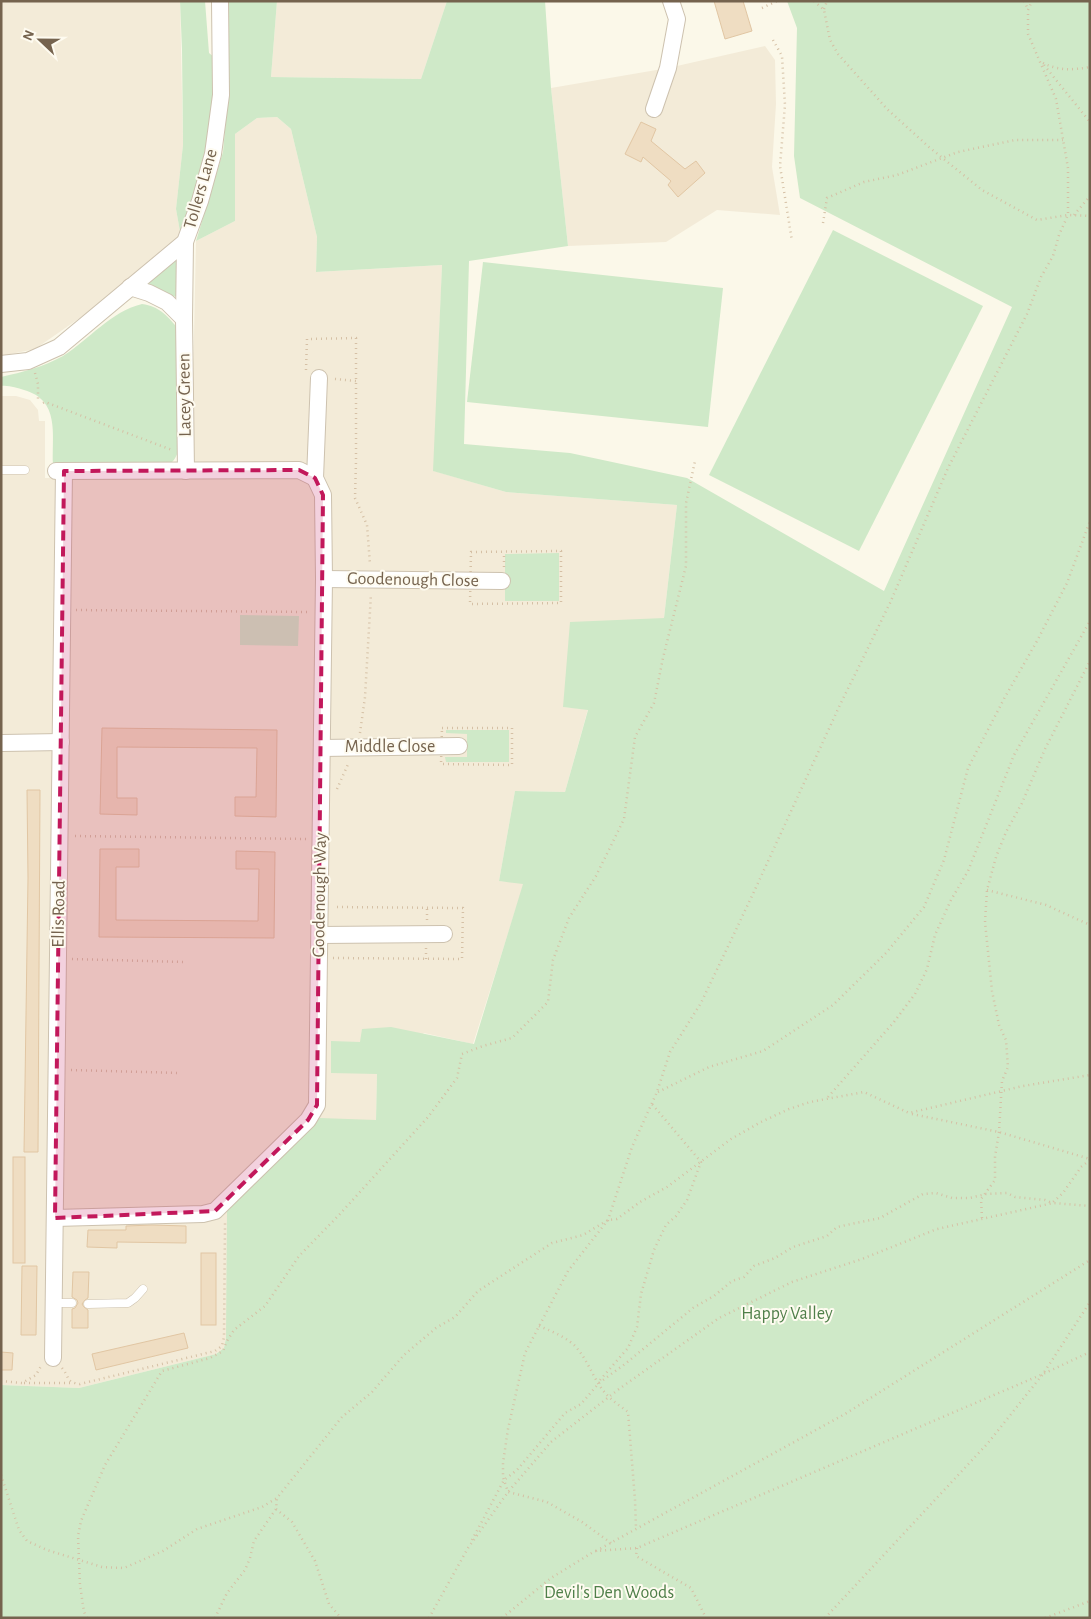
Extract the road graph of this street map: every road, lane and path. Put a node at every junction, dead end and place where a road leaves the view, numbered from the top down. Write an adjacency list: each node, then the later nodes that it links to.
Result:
1 (220, 1): 24 (street, Tollers Lane)
2 (671, 1): 14 (street)
3 (777, 1): 8 (path)
4 (814, 1): 9 (path)
5 (827, 1): 9 (path)
6 (1024, 1): 10 (path)
7 (1032, 1): 10 (path)
8 (762, 8)
9 (824, 10): 17 (path)
10 (1028, 10): 12 (path)
11 (773, 40): 23 (path)
12 (1042, 62): 13 (path); 15 (path); 16 (path)
13 (1090, 67)
14 (654, 109)
15 (1090, 122)
16 (1063, 140): 17 (path); 19 (path)
17 (942, 158): 19 (path); 22 (path)
18 (1090, 196): 20 (path)
19 (1068, 214): 20 (path); 60 (path)
20 (1074, 215): 21 (path)
21 (1090, 216)
22 (823, 223)
23 (792, 241)
24 (185, 242): 25 (street, Tollers Lane); 26 (street, Lacey Green)
25 (130, 287): 26 (street); 27 (street, Tollers Lane)
26 (184, 319): 33 (street, Lacey Green)
27 (31, 359): 28 (street, Tollers Lane); 30 (path)
28 (1, 364)
29 (319, 378): 36 (street, Goodenough Way)
30 (38, 399)
31 (42, 402): 33 (path)
32 (695, 461): 99 (path)
33 (186, 463): 36 (street); 40 (street, Ellis Road)
34 (1, 470): 35 (lane)
35 (25, 470)
36 (315, 478): 38 (street, Goodenough Way)
37 (1090, 521): 60 (path)
38 (324, 579): 39 (street, Goodenough Close); 41 (street, Goodenough Way)
39 (502, 581)
40 (62, 610): 41 (path); 44 (street, Ellis Road)
41 (324, 612): 48 (street, Goodenough Way)
42 (1090, 621): 62 (path)
43 (1090, 661): 51 (path)
44 (61, 742): 45 (street); 49 (street, Ellis Road)
45 (3, 743)
46 (458, 746): 47 (street, Middle Close)
47 (441, 747): 47 (path); 48 (street, Middle Close)
48 (322, 748): 50 (street, Goodenough Way)
49 (60, 836): 50 (path); 55 (street, Ellis Road)
50 (321, 839): 54 (street, Goodenough Way)
51 (987, 890): 52 (path); 61 (path)
52 (1090, 925)
53 (444, 934): 54 (street)
54 (320, 936): 69 (street, Goodenough Way)
55 (58, 959): 56 (path); 57 (street, Ellis Road)
56 (184, 962)
57 (57, 1069): 58 (path); 71 (street, Ellis Road)
58 (180, 1073)
59 (1090, 1075): 61 (path)
60 (657, 1092): 63 (path)
61 (1002, 1092): 64 (path); 65 (path)
62 (827, 1098): 64 (path); 67 (path)
63 (652, 1104): 67 (path); 73 (path)
64 (909, 1113): 65 (path)
65 (999, 1132): 66 (path); 68 (path)
66 (1090, 1160): 68 (path)
67 (701, 1162): 73 (path); 87 (path)
68 (983, 1195): 72 (path); 87 (path)
69 (225, 1202): 71 (street, Goodenough Way); 86 (path)
70 (1090, 1206): 72 (path)
71 (55, 1218): 77 (street, Ellis Road)
72 (982, 1218): 88 (path)
73 (608, 1220): 80 (path); 92 (path)
74 (1090, 1260): 94 (path)
75 (143, 1289): 79 (lane)
76 (1090, 1302): 83 (path)
77 (54, 1303): 78 (lane); 82 (street, Ellis Road)
78 (72, 1303)
79 (88, 1304)
80 (539, 1326): 87 (path); 90 (path)
81 (1090, 1352): 83 (path)
82 (53, 1358): 85 (path); 86 (path)
83 (1043, 1374): 97 (path); 107 (path)
84 (1, 1382): 85 (path)
85 (22, 1383): 86 (path)
86 (72, 1383)
87 (598, 1383): 88 (path); 90 (path)
88 (609, 1397): 91 (path); 94 (path)
89 (1, 1474): 99 (path)
90 (504, 1480): 91 (path); 96 (path)
91 (508, 1492): 95 (path); 96 (path)
92 (277, 1498): 93 (path); 99 (path)
93 (276, 1509): 102 (path); 103 (path)
94 (636, 1529): 95 (path)
95 (611, 1542): 98 (path)
96 (468, 1548): 104 (path)
97 (636, 1548): 98 (path); 106 (path)
98 (594, 1552): 105 (path)
99 (79, 1562): 101 (path)
100 (1090, 1601): 108 (path)
101 (87, 1618)
102 (215, 1618)
103 (341, 1618)
104 (429, 1618)
105 (502, 1618)
106 (706, 1618)
107 (825, 1618)
108 (1044, 1618)

